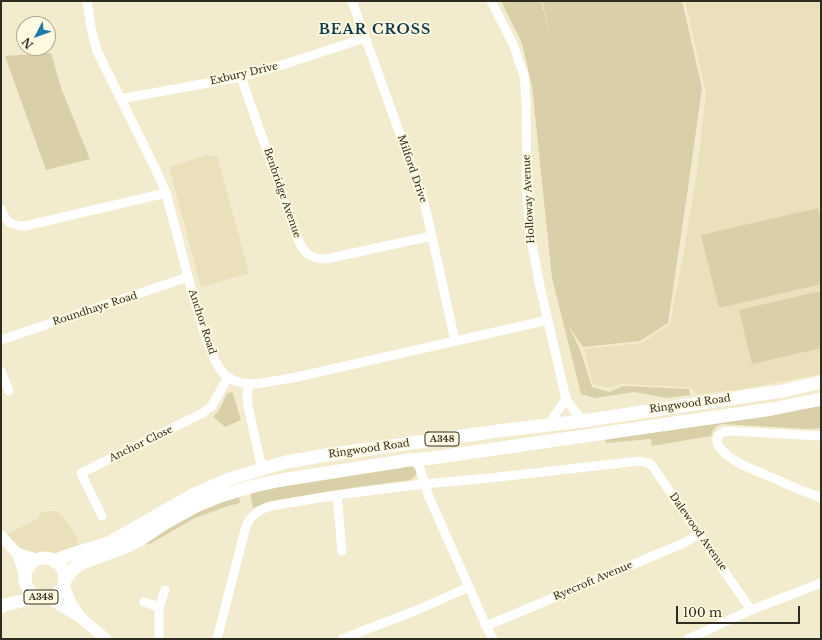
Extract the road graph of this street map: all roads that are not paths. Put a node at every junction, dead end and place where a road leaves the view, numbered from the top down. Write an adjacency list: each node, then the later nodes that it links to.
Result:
1 (87, 1): 6 (street, Anchor Road)
2 (352, 1): 4 (street, Milford Drive)
3 (491, 1): 11 (street, Holloway Avenue)
4 (366, 38): 5 (street, Exbury Drive); 9 (street, Milford Drive)
5 (241, 77): 6 (street, Exbury Drive); 9 (street, Benbridge Avenue)
6 (120, 99): 7 (street, Anchor Road)
7 (166, 193): 8 (street); 10 (street, Anchor Road)
8 (1, 210)
9 (432, 236): 13 (street, Milford Drive)
10 (188, 277): 12 (street, Roundhaye Road); 15 (street, Anchor Road)
11 (548, 320): 13 (street, Anchor Road); 19 (street, Holloway Avenue)
12 (1, 340)
13 (455, 341): 17 (street, Anchor Road)
14 (1, 371): 18 (street)
15 (228, 376): 17 (street, Anchor Road); 31 (street, Anchor Close)
16 (821, 382): 21 (highway, Ringwood Road / A348)
17 (249, 384): 26 (street)
18 (9, 391)
19 (566, 399): 21 (street, Holloway Avenue); 22 (street)
20 (821, 399): 24 (highway, Ringwood Road / A348)
21 (582, 420): 22 (highway, Ringwood Road / A348)
22 (549, 424): 26 (highway, Ringwood Road / A348)
23 (821, 436): 30 (street)
24 (432, 458): 25 (highway, Ringwood Road / A348); 27 (street)
25 (410, 460): 27 (street); 40 (highway, Ringwood Road / A348)
26 (262, 469): 37 (highway, Ringwood Road / A348)
27 (422, 471): 28 (street)
28 (424, 484): 29 (street); 32 (street, Dalewood Avenue); 41 (street)
29 (337, 495): 34 (street); 52 (street)
30 (821, 498)
31 (102, 516)
32 (699, 534): 47 (street, Dalewood Avenue); 49 (street, Ryecroft Avenue)
33 (1, 536): 35 (main road)
34 (339, 545)
35 (17, 553): 36 (main road); 38 (main road)
36 (38, 560): 37 (highway, A348); 38 (highway, A348)
37 (54, 561): 40 (highway, A348)
38 (26, 582): 43 (highway, A348); 45 (highway, A348)
39 (821, 583): 47 (street)
40 (64, 584): 43 (highway, A348); 48 (main road)
41 (469, 587): 49 (street); 53 (street)
42 (165, 590): 46 (street)
43 (43, 597): 45 (highway, A348); 48 (main road)
44 (144, 602): 46 (street)
45 (3, 606)
46 (159, 606): 51 (street)
47 (751, 610): 55 (street)
48 (80, 617): 50 (main road)
49 (486, 626): 54 (street)
50 (106, 639)
51 (158, 639)
52 (217, 639)
53 (342, 639)
54 (494, 639)
55 (688, 639)

